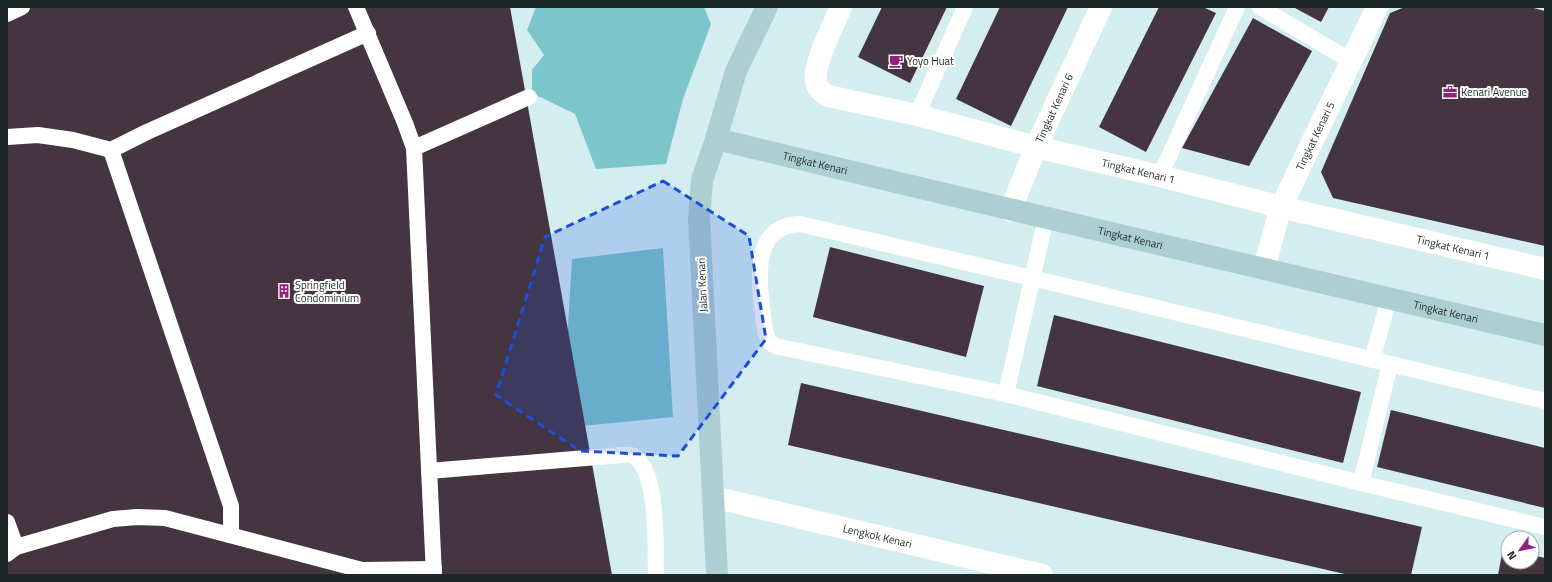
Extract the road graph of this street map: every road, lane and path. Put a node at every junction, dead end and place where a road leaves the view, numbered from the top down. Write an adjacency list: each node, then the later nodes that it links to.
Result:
1 (22, 7): 10 (lane)
2 (356, 7): 11 (lane)
3 (767, 7): 16 (street, Jalan Kenari)
4 (841, 7): 14 (street, Tingkat Kenari 1)
5 (964, 7): 14 (lane)
6 (1101, 7): 17 (street, Tingkat Kenari 6)
7 (1237, 7): 20 (lane)
8 (1260, 7): 12 (lane)
9 (1377, 7): 12 (street, Tingkat Kenari 5)
10 (7, 14)
11 (368, 33): 18 (lane); 19 (lane)
12 (1351, 61): 21 (street, Tingkat Kenari 5)
13 (529, 97): 18 (lane)
14 (917, 115): 17 (street, Tingkat Kenari 1)
15 (7, 137): 19 (lane)
16 (716, 140): 22 (street, Tingkat Kenari); 35 (street, Jalan Kenari)
17 (1036, 147): 20 (street, Tingkat Kenari 1); 22 (street, Tingkat Kenari 6)
18 (414, 148): 33 (lane)
19 (111, 150): 38 (lane)
20 (1160, 176): 21 (street, Tingkat Kenari 1)
21 (1282, 207): 24 (street, Tingkat Kenari 5); 25 (street, Tingkat Kenari 1)
22 (1010, 211): 23 (street, Tingkat Kenari)
23 (1046, 218): 24 (street, Tingkat Kenari); 26 (lane)
24 (1264, 268): 27 (street, Tingkat Kenari)
25 (1545, 269)
26 (1032, 278): 29 (lane); 31 (lane); 31 (lane)
27 (1389, 299): 28 (street, Tingkat Kenari); 29 (lane)
28 (1545, 336)
29 (1372, 360): 30 (lane)
30 (1390, 364): 32 (lane); 34 (lane)
31 (1006, 394): 34 (lane)
32 (1545, 401)
33 (429, 471): 40 (lane); 41 (lane)
34 (1362, 484): 37 (lane)
35 (713, 497): 42 (street, Jalan Kenari); 43 (street, Lengkok Kenari)
36 (7, 522): 39 (lane)
37 (1545, 527)
38 (230, 535): 39 (lane); 40 (lane)
39 (12, 551)
40 (434, 572)
41 (656, 575)
42 (717, 575)
43 (1042, 575)

